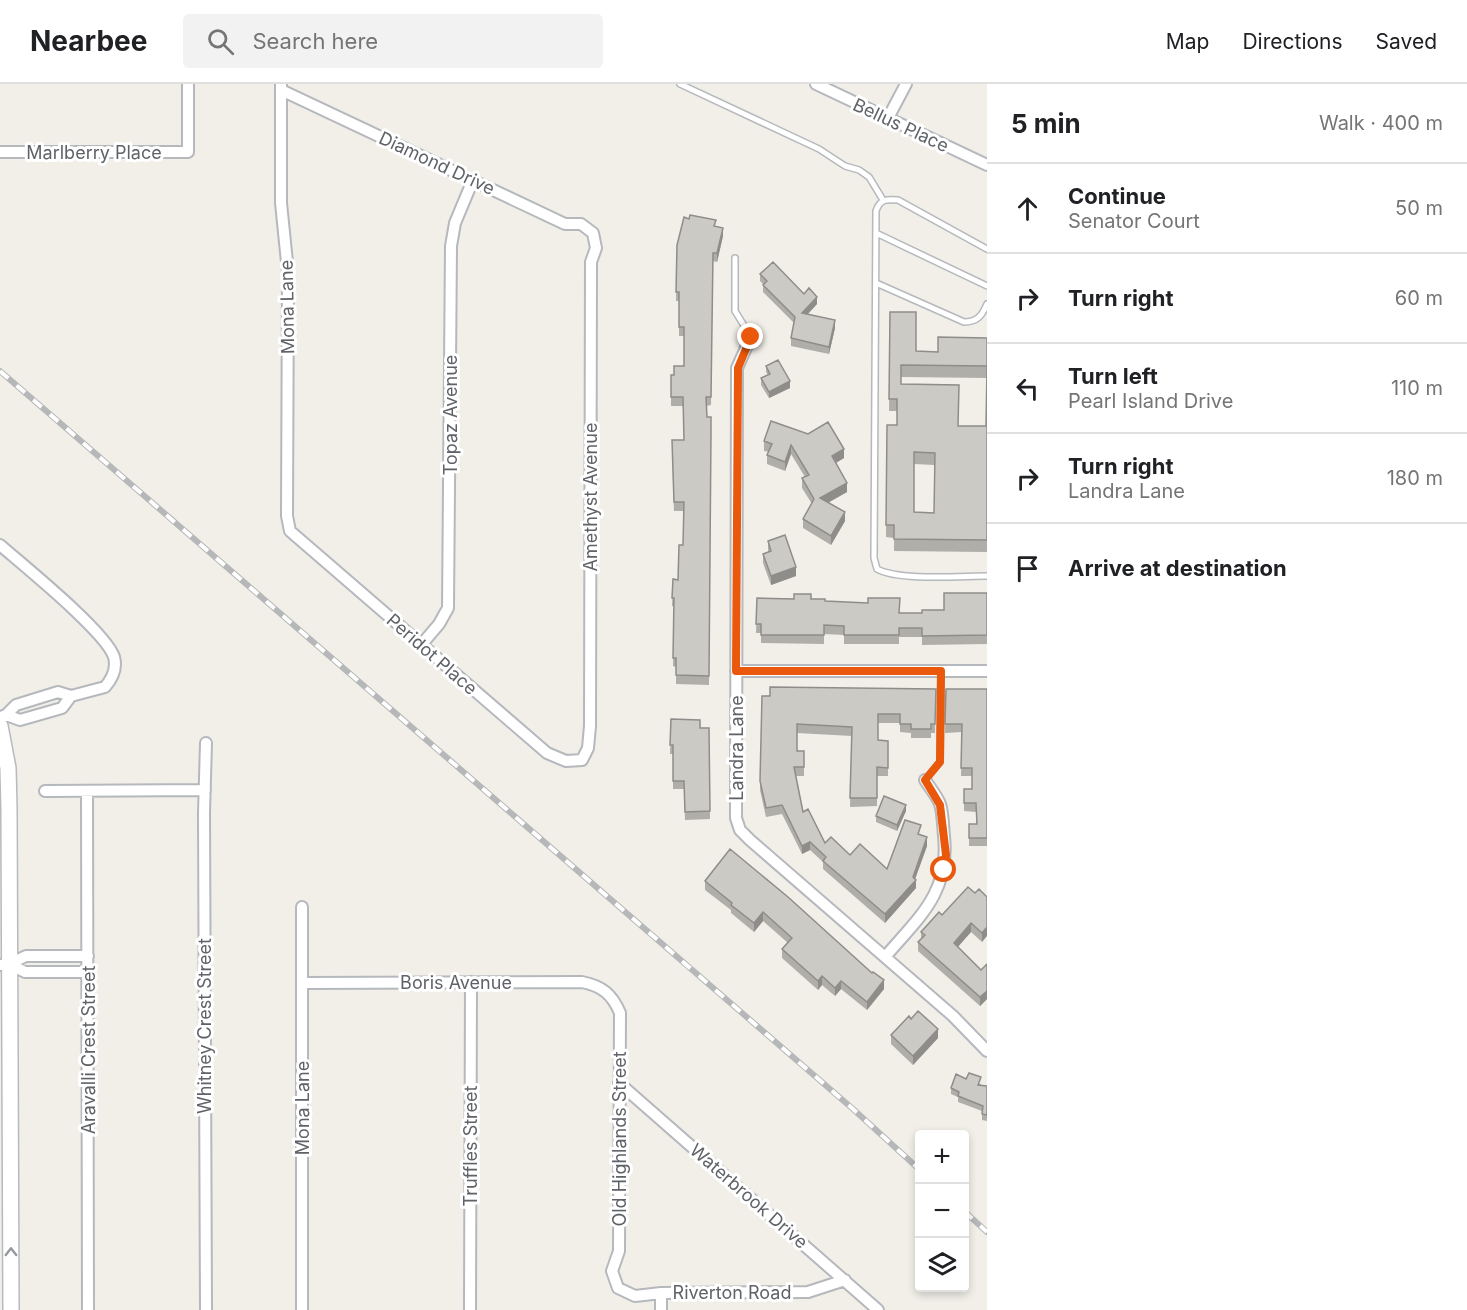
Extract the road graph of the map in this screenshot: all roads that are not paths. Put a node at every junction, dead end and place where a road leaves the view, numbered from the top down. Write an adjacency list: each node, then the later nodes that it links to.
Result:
1 (188, 84): 7 (street, Marlberry Place)
2 (680, 84): 10 (lane)
3 (816, 84): 6 (street, Bellus Place)
4 (906, 84): 6 (street)
5 (281, 87): 9 (street, Diamond Drive); 19 (street, Mona Lane)
6 (888, 118): 8 (street, Bellus Place)
7 (0, 152)
8 (987, 165)
9 (473, 180): 11 (street, Diamond Drive); 22 (street, Topaz Avenue)
10 (883, 200): 12 (lane); 13 (lane)
11 (593, 233): 31 (street, Amethyst Avenue)
12 (876, 233): 15 (lane); 16 (lane)
13 (987, 249)
14 (735, 258): 18 (lane)
15 (876, 283): 17 (lane); 21 (lane)
16 (987, 286)
17 (987, 304)
18 (751, 337): 23 (street, Landra Lane)
19 (290, 531): 22 (street, Peridot Place)
20 (0, 545): 27 (street)
21 (987, 576)
22 (422, 644): 31 (street, Peridot Place)
23 (736, 671): 24 (street); 39 (street, Landra Lane)
24 (941, 671): 25 (street); 32 (lane)
25 (987, 671)
26 (44, 696): 27 (street); 28 (lane); 29 (street)
27 (71, 696): 28 (street)
28 (49, 711): 29 (street)
29 (2, 719): 40 (street)
30 (206, 743): 33 (street, Whitney Crest Street)
31 (582, 760)
32 (925, 780): 39 (street)
33 (205, 790): 35 (street); 53 (street, Whitney Crest Street)
34 (45, 791): 35 (street)
35 (87, 791): 38 (street, Aravalli Crest Street)
36 (302, 907): 44 (street, Mona Lane)
37 (53, 956): 38 (street); 40 (street); 41 (lane)
38 (88, 956): 42 (street, Aravalli Crest Street)
39 (885, 957): 46 (street, Landra Lane)
40 (4, 965): 41 (street); 51 (street, one-way to 40)
41 (54, 972): 42 (street)
42 (88, 972): 52 (street, Aravalli Crest Street)
43 (471, 982): 44 (street, Boris Avenue); 45 (street, Boris Avenue); 55 (street, Truffles Street)
44 (303, 983): 54 (street, Mona Lane)
45 (607, 992): 47 (street, Old Highlands Street)
46 (987, 1051)
47 (619, 1083): 48 (street, Waterbrook Drive); 49 (street, Old Highlands Street)
48 (845, 1280): 50 (street, Riverton Road); 57 (street, Waterbrook Drive)
49 (618, 1288): 50 (street, Riverton Road)
50 (661, 1293): 56 (street)
51 (11, 1310)
52 (88, 1310)
53 (206, 1310)
54 (302, 1310)
55 (470, 1310)
56 (661, 1310)
57 (878, 1310)

